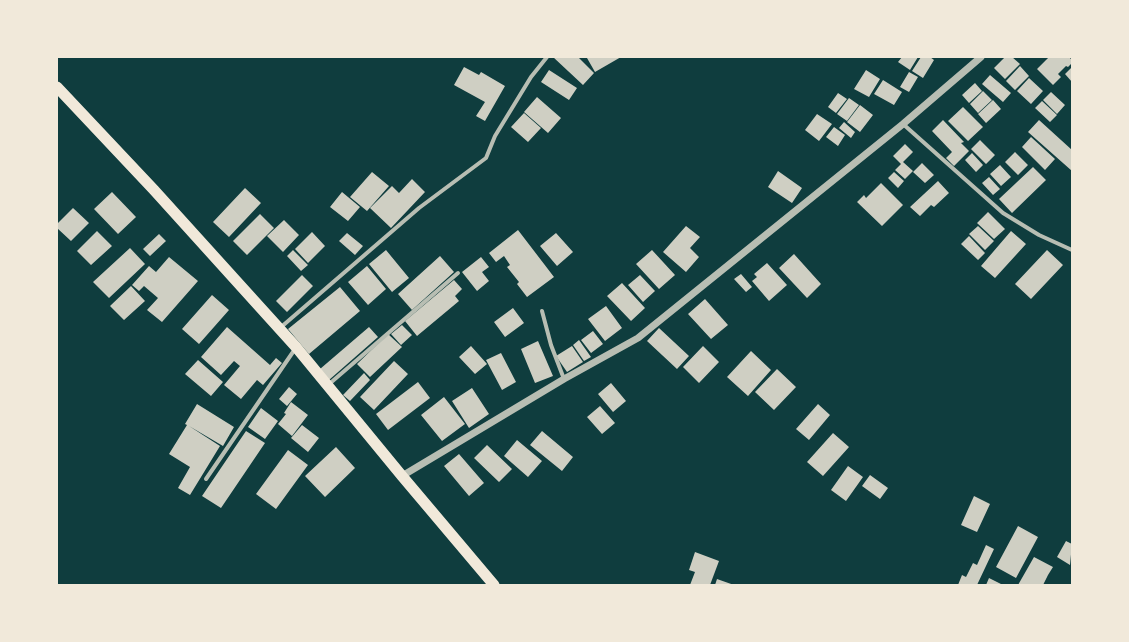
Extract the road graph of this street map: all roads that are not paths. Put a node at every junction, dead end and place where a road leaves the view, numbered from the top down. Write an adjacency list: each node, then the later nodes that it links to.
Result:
1 (547, 57): 8 (street)
2 (981, 57): 4 (street)
3 (57, 87): 8 (highway)
4 (903, 124): 5 (street); 10 (street)
5 (1072, 250)
6 (458, 273): 11 (street)
7 (542, 311): 10 (street)
8 (280, 328): 9 (highway)
9 (296, 347): 11 (highway); 13 (street)
10 (564, 379): 12 (street)
11 (328, 384): 12 (highway)
12 (402, 476): 14 (highway)
13 (206, 479)
14 (494, 585)

